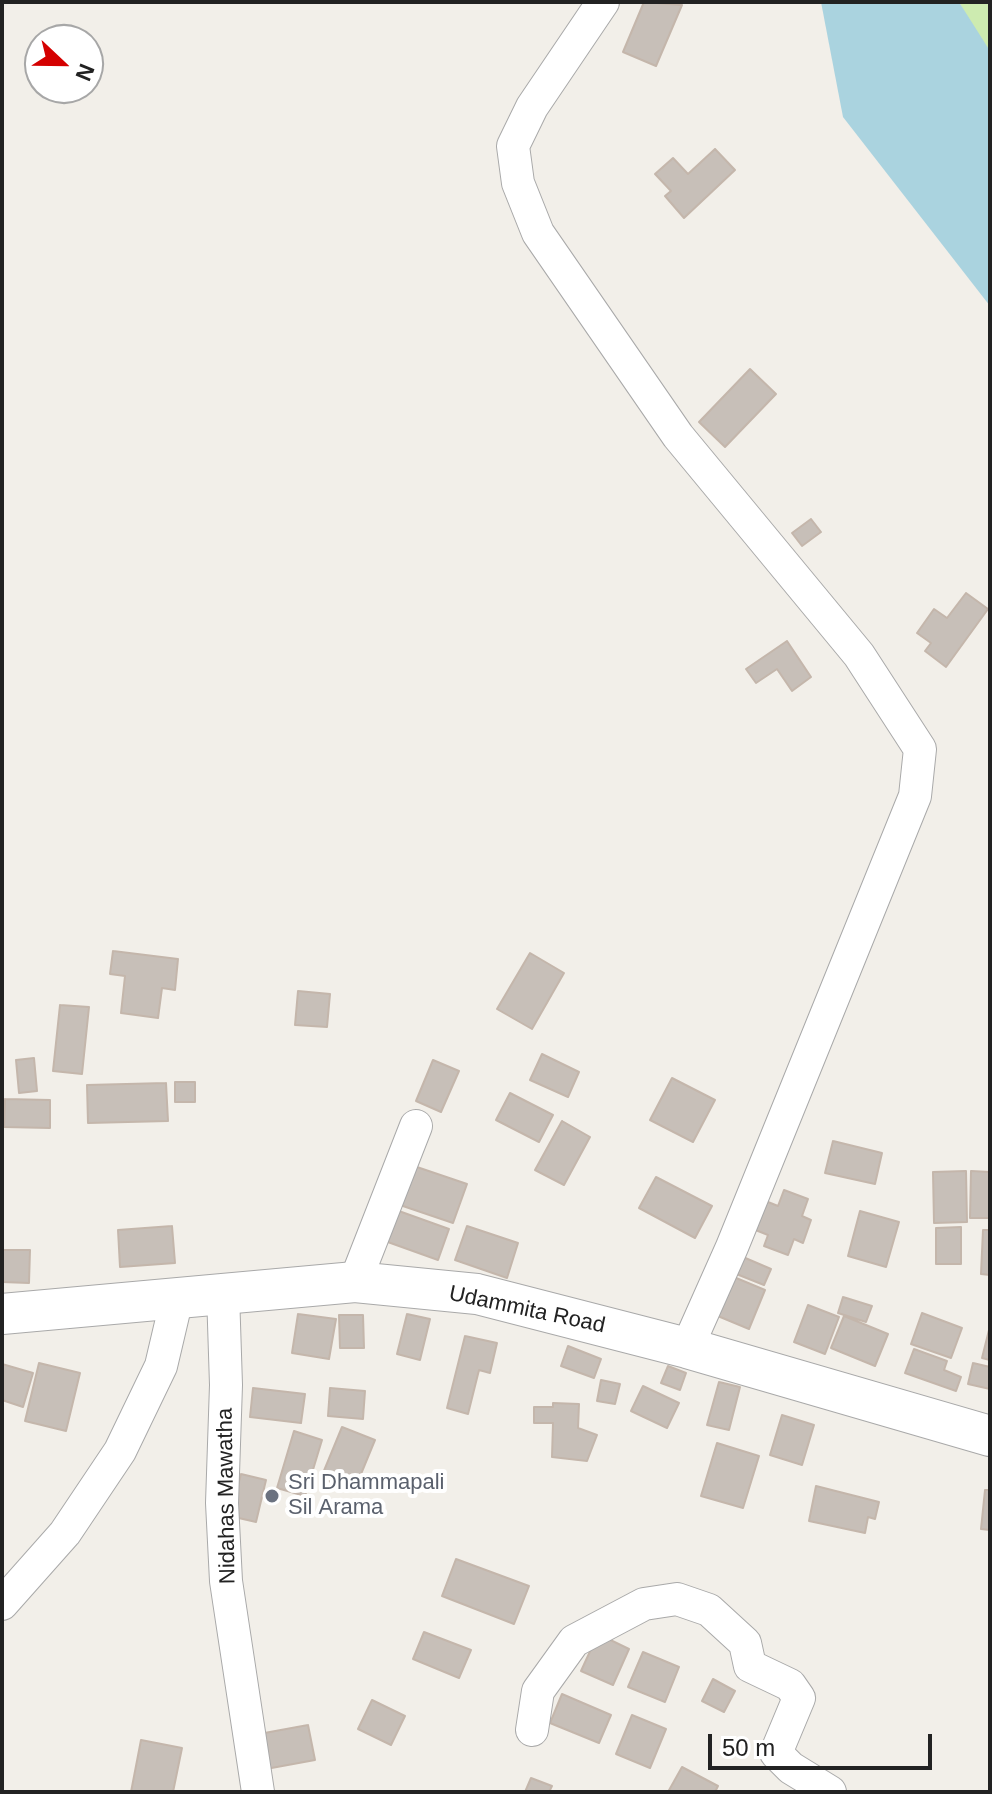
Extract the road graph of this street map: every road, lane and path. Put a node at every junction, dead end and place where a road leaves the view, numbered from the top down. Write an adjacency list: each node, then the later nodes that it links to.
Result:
1 (603, 2): 7 (street)
2 (416, 1126): 3 (street)
3 (355, 1282): 4 (street, Udammita Road); 7 (street, Udammita Road)
4 (223, 1293): 5 (street, Udammita Road); 11 (street, Nidahas Mawatha)
5 (177, 1298): 6 (street, Udammita Road); 9 (street)
6 (2, 1314)
7 (687, 1348): 8 (street, Udammita Road)
8 (990, 1436)
9 (2, 1604)
10 (532, 1730): 12 (street)
11 (258, 1792)
12 (830, 1792)

